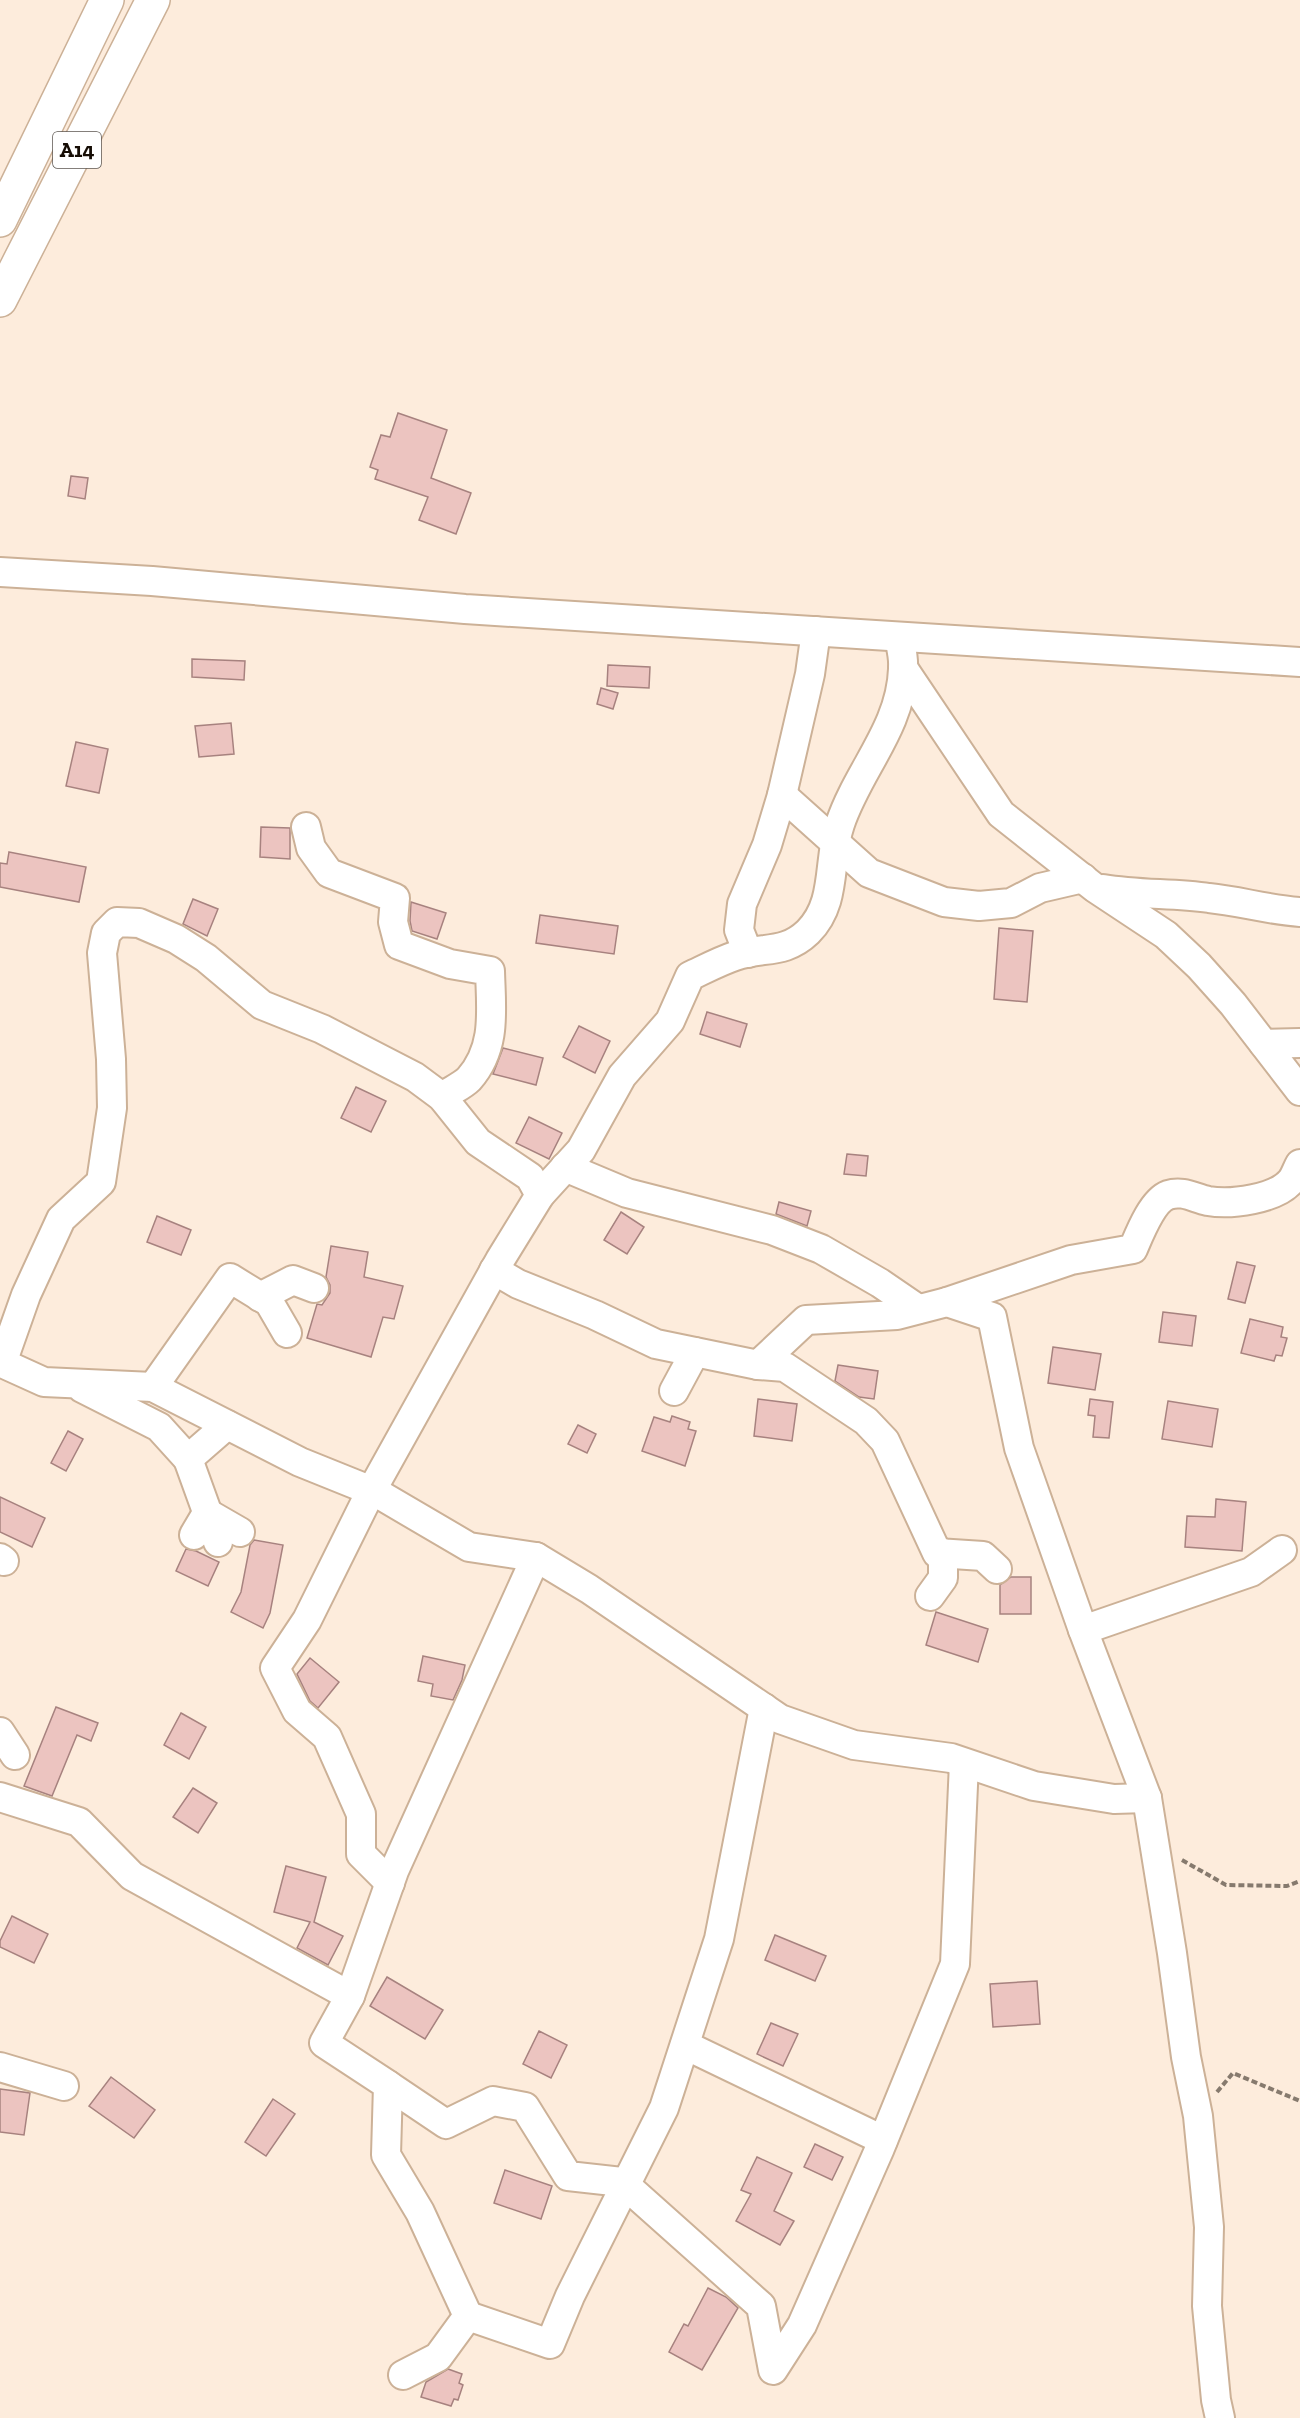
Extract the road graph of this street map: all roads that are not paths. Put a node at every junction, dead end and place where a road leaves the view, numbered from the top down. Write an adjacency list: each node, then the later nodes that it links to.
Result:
1 (107, 0): 3 (highway, A14)
2 (153, 0): 4 (highway, A14)
3 (0, 220)
4 (0, 300)
5 (0, 572): 6 (street)
6 (816, 631): 7 (street); 10 (street)
7 (899, 637): 8 (street); 9 (street)
8 (1300, 662)
9 (903, 668): 12 (street); 13 (street)
10 (782, 795): 12 (street); 15 (street)
11 (306, 827): 19 (street)
12 (837, 842): 13 (street); 15 (street)
13 (1089, 883): 14 (street); 17 (street)
14 (1300, 912)
15 (748, 953): 21 (street)
16 (1300, 1043): 17 (street)
17 (1264, 1044): 18 (street)
18 (1300, 1091)
19 (442, 1096): 22 (street); 30 (street)
20 (1300, 1164): 26 (street)
21 (565, 1167): 22 (street); 27 (street)
22 (540, 1195): 23 (street)
23 (494, 1270): 29 (street); 37 (street)
24 (314, 1288): 25 (street)
25 (260, 1297): 28 (street); 33 (street)
26 (946, 1302): 27 (street); 44 (street)
27 (918, 1310): 31 (street)
28 (287, 1333)
29 (695, 1352): 31 (street); 34 (street)
30 (1, 1362): 32 (street)
31 (758, 1365): 40 (street)
32 (74, 1384): 33 (street); 36 (street)
33 (153, 1387): 35 (street)
34 (674, 1391)
35 (227, 1425): 36 (street); 37 (street)
36 (188, 1459): 38 (street)
37 (372, 1490): 41 (street); 49 (street)
38 (215, 1531)
39 (1282, 1550): 44 (street)
40 (943, 1553): 42 (street); 43 (street)
41 (536, 1557): 45 (street); 49 (street)
42 (997, 1569)
43 (930, 1596)
44 (1083, 1630): 48 (street)
45 (764, 1708): 46 (street); 51 (street)
46 (964, 1763): 48 (street); 55 (street)
47 (0, 1797): 50 (street)
48 (1147, 1798): 59 (street)
49 (390, 1883): 50 (street)
50 (350, 1996): 53 (street)
51 (685, 2045): 55 (street); 56 (street)
52 (0, 2067): 54 (street)
53 (388, 2085): 56 (street); 57 (street)
54 (64, 2086)
55 (883, 2140): 56 (street)
56 (626, 2185): 57 (street)
57 (468, 2316): 58 (street)
58 (403, 2375)
59 (1220, 2418)

